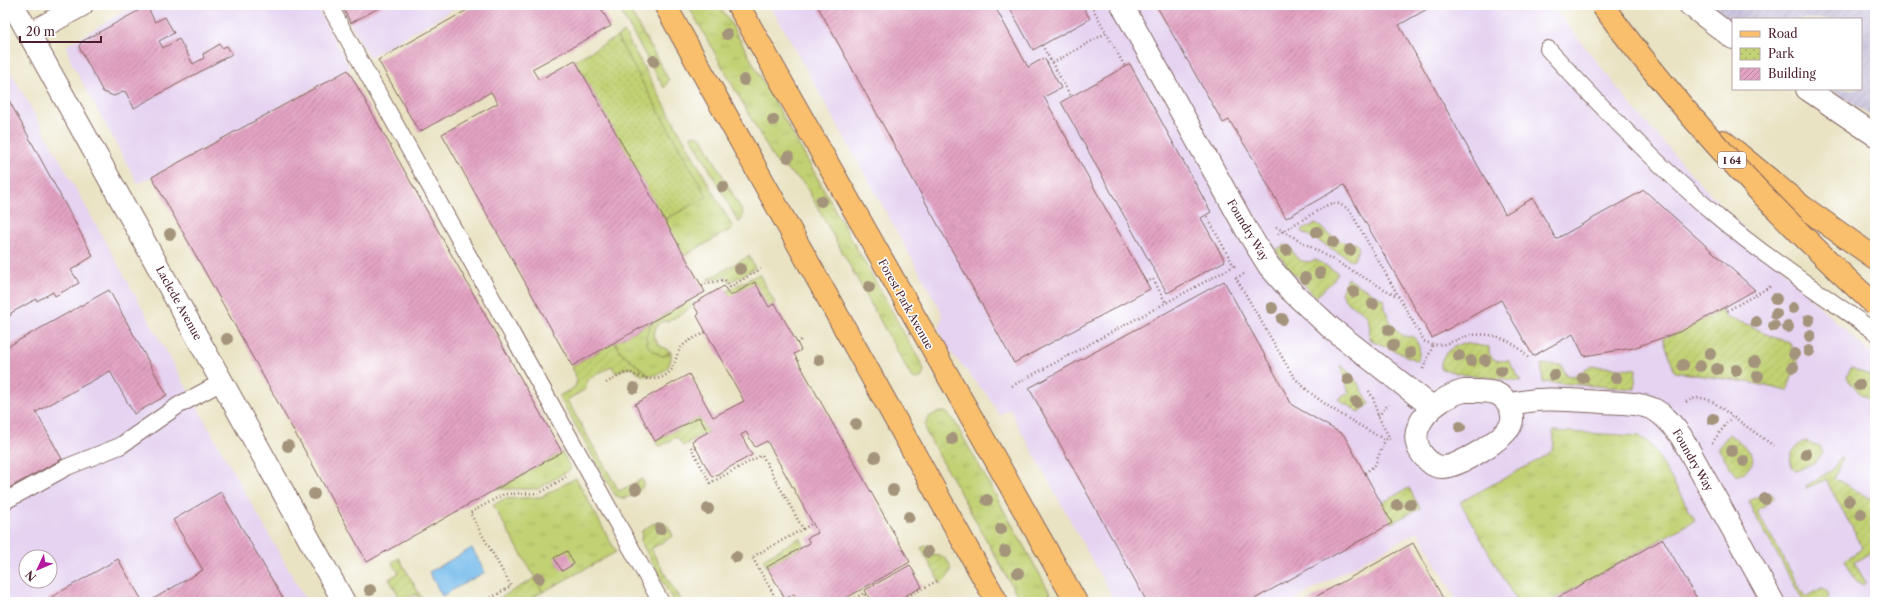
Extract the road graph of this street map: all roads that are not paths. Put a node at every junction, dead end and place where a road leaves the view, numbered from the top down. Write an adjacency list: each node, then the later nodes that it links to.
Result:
1 (13, 5): 10 (street, Laclede Avenue)
2 (82, 5): 10 (street)
3 (329, 5): 23 (lane)
4 (665, 5): 24 (main road)
5 (738, 5): 25 (main road, Forest Park Avenue)
6 (1595, 5): 15 (main road, I 64)
7 (1602, 5): 16 (main road, I 64, bridge)
8 (1690, 5): 11 (street)
9 (1126, 12): 20 (street, Foundry Way)
10 (29, 34): 18 (street, Laclede Avenue)
11 (1732, 37)
12 (1548, 49): 17 (lane)
13 (1809, 90): 14 (street)
14 (1875, 134)
15 (1875, 258)
16 (1875, 305)
17 (1875, 332)
18 (222, 382): 21 (lane); 22 (street, Laclede Avenue)
19 (1510, 405): 20 (street); 20 (street); 26 (street, Foundry Way)
20 (1432, 407)
21 (5, 501)
22 (344, 602)
23 (661, 602)
24 (997, 602)
25 (1076, 602)
26 (1773, 602)

